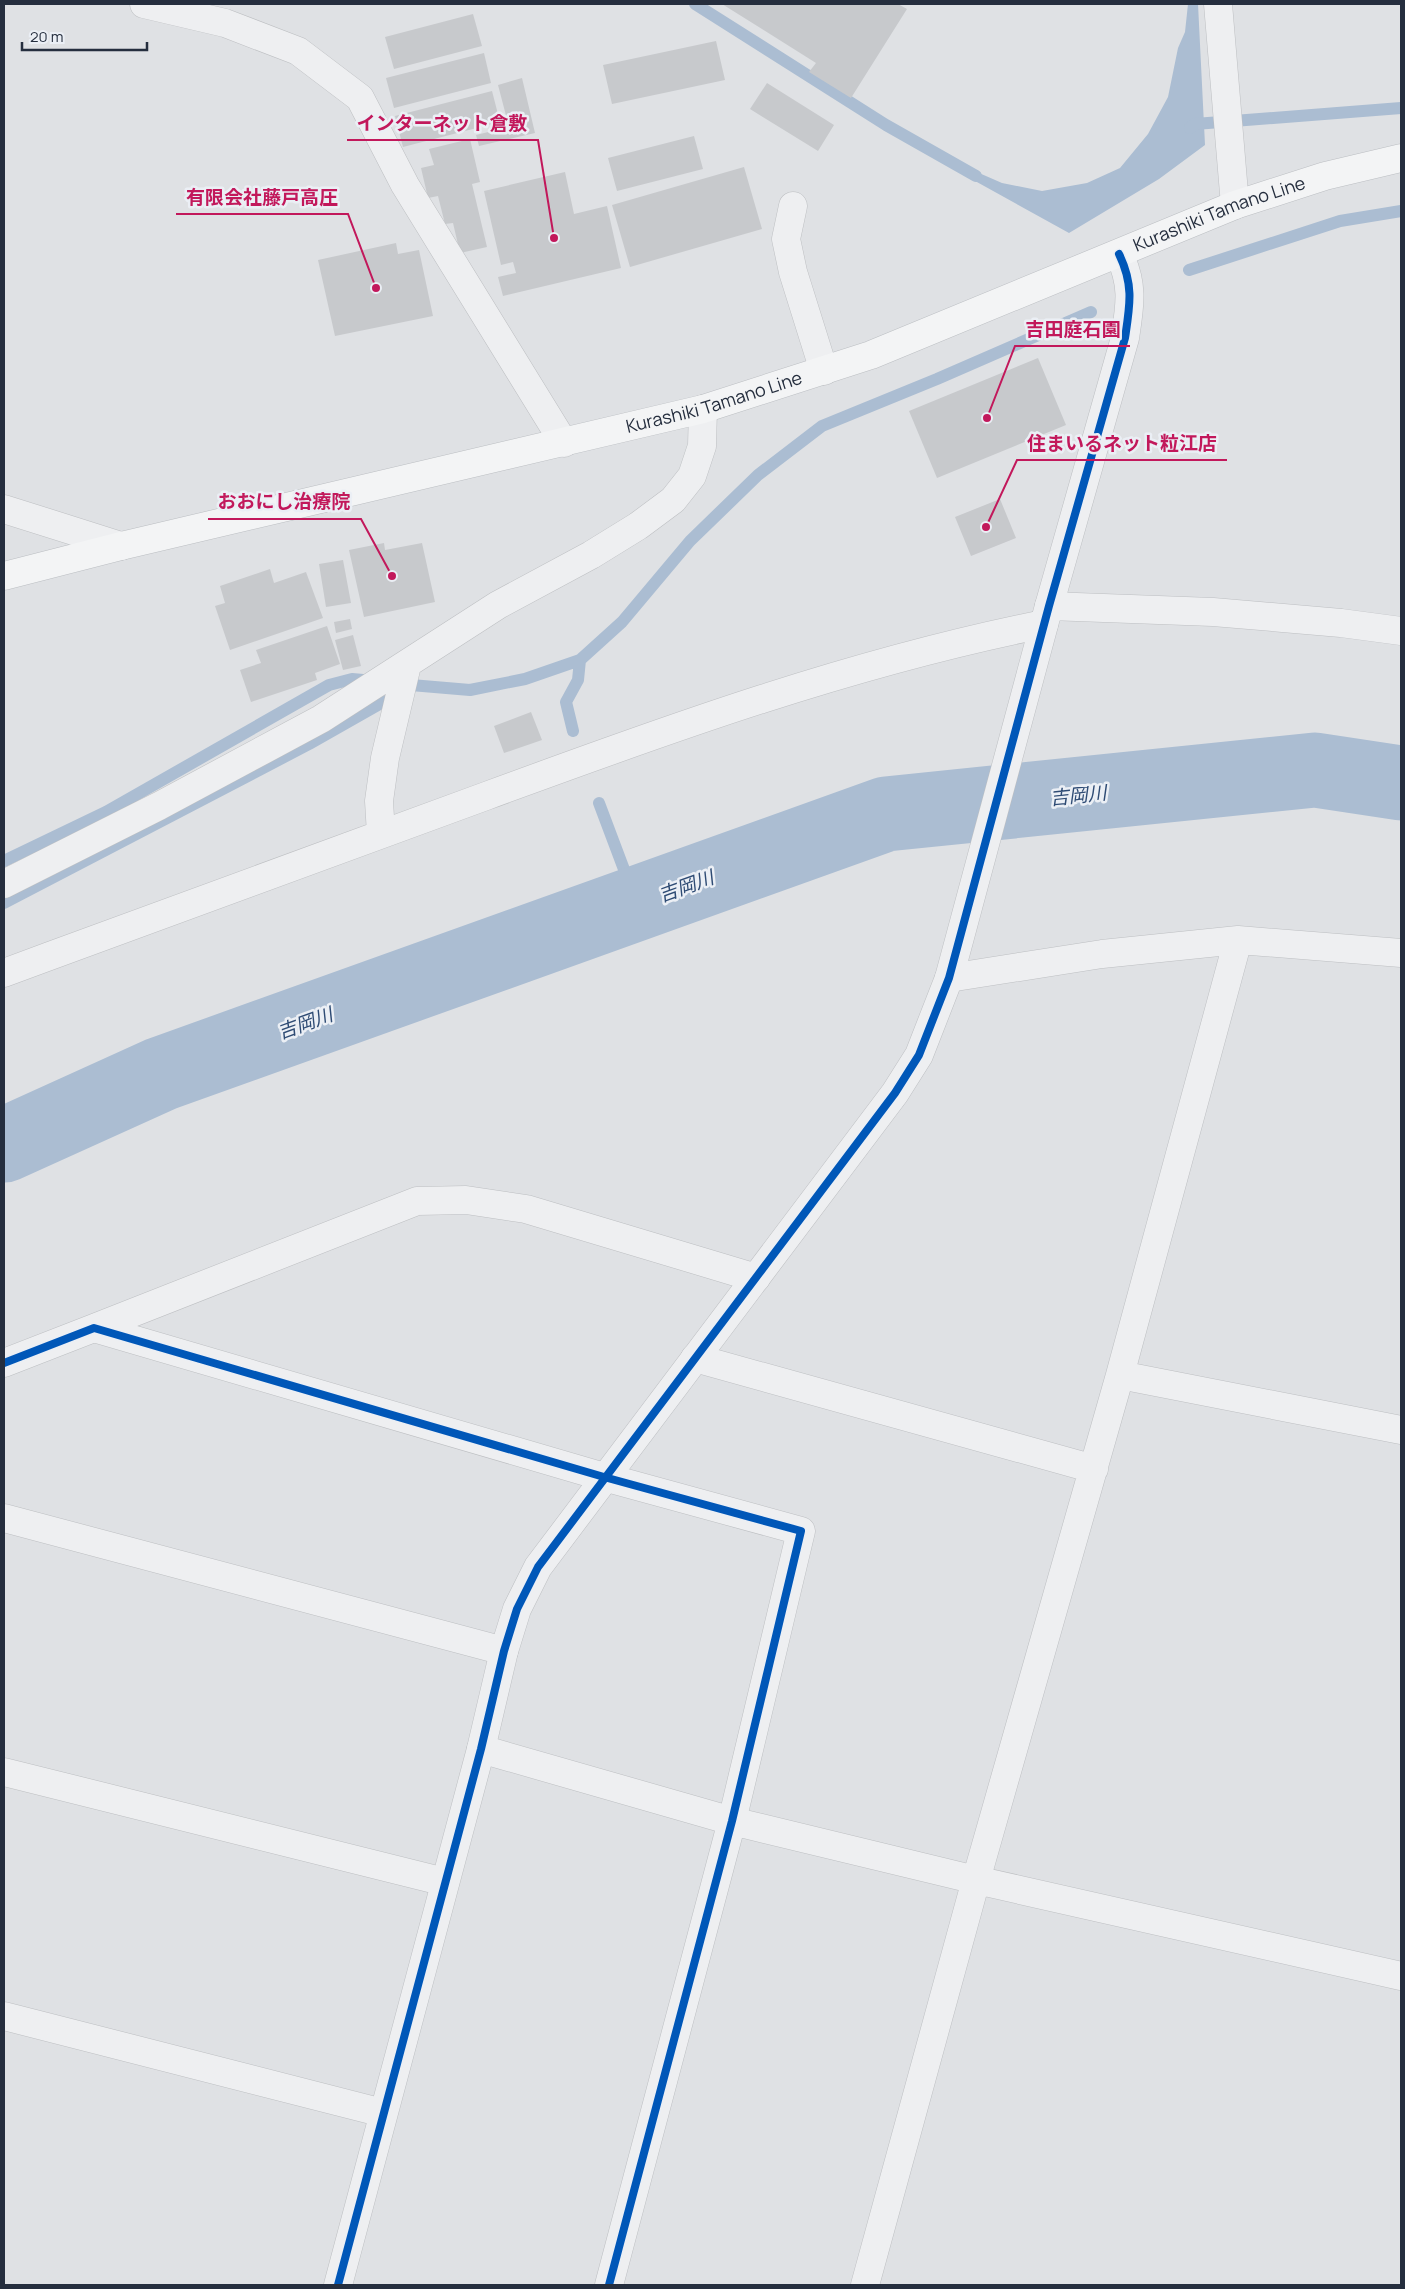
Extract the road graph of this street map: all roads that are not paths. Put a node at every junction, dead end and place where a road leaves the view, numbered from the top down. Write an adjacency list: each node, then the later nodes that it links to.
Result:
1 (144, 4): 9 (street)
2 (1218, 4): 4 (street)
3 (1401, 158): 4 (main road, Kurashiki Tamano Line)
4 (1235, 205): 6 (main road, Kurashiki Tamano Line)
5 (792, 206): 7 (street)
6 (1119, 254): 7 (main road, Kurashiki Tamano Line); 13 (street)
7 (824, 371): 8 (main road, Kurashiki Tamano Line)
8 (704, 409): 9 (main road, Kurashiki Tamano Line); 15 (street)
9 (564, 442): 11 (main road, Kurashiki Tamano Line)
10 (4, 509): 11 (street)
11 (120, 546): 12 (main road, Kurashiki Tamano Line)
12 (4, 576)
13 (1047, 615): 14 (street); 16 (street); 21 (street)
14 (1401, 631)
15 (399, 672): 16 (street); 17 (street)
16 (381, 834): 20 (street)
17 (4, 884)
18 (1238, 940): 19 (street); 21 (street); 26 (street)
19 (1401, 954)
20 (4, 973)
21 (950, 978): 22 (street)
22 (756, 1278): 23 (street); 24 (street)
23 (94, 1328): 25 (street); 29 (street)
24 (695, 1358): 28 (street); 29 (street)
25 (4, 1363)
26 (1120, 1375): 27 (street); 28 (street)
27 (1401, 1430)
28 (1094, 1469): 35 (street)
29 (604, 1477): 31 (street); 34 (street)
30 (4, 1518): 31 (street)
31 (504, 1651): 32 (street)
32 (481, 1749): 34 (street); 36 (street)
33 (4, 1772): 36 (street)
34 (732, 1822): 35 (street); 41 (street)
35 (976, 1880): 37 (street); 42 (street)
36 (445, 1882): 39 (street)
37 (1401, 1976)
38 (4, 2016): 39 (street)
39 (383, 2113): 40 (street)
40 (338, 2285)
41 (609, 2285)
42 (865, 2285)

